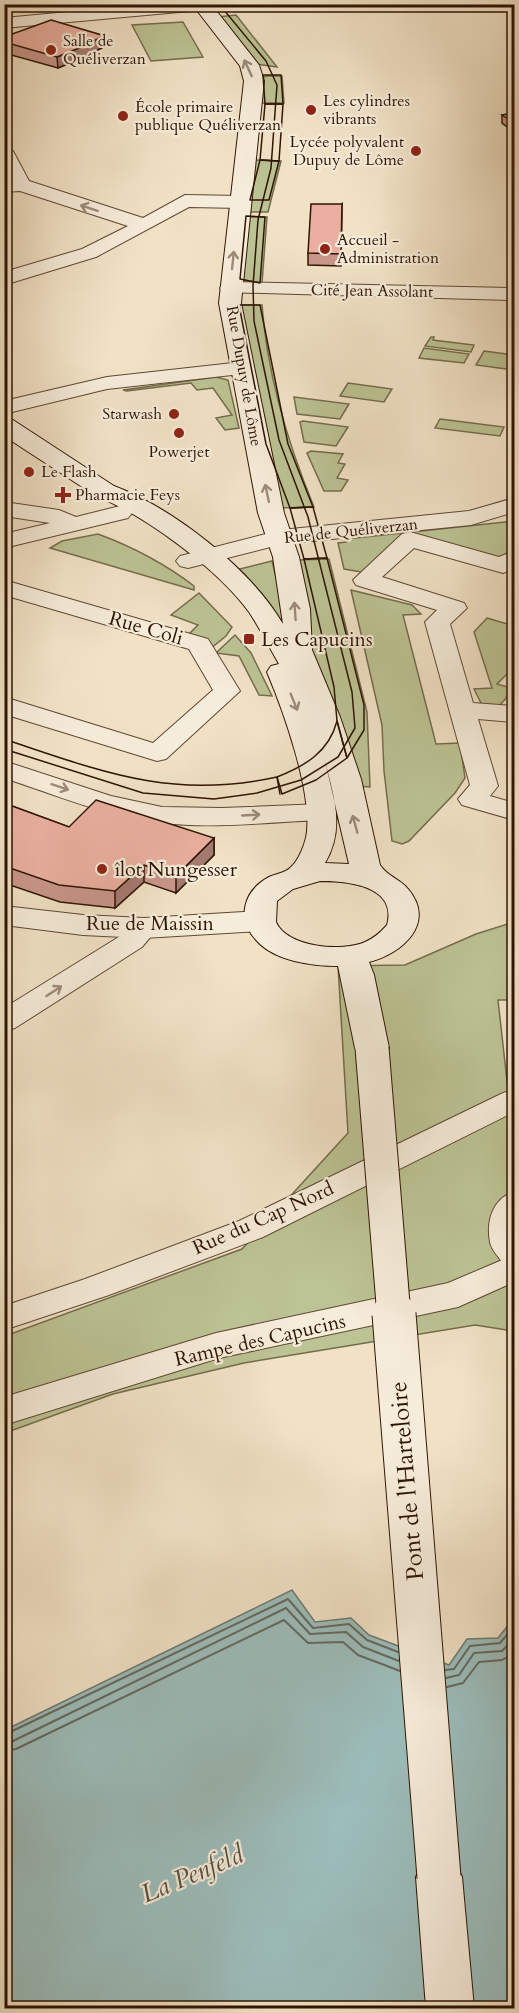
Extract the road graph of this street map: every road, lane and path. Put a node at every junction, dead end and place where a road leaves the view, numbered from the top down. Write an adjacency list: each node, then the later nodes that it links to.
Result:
1 (201, 5): 2 (street); 5 (main road, Rue Dupuy de Lôme, one-way to 1)
2 (4, 23)
3 (4, 151): 4 (street)
4 (13, 186): 6 (street, one-way to 4)
5 (241, 202): 6 (street); 8 (main road, Rue Dupuy de Lôme, one-way to 5)
6 (145, 225): 7 (street)
7 (7, 275)
8 (230, 288): 9 (street, Cité Jean Assolant); 10 (main road, Rue Dupuy de Lôme)
9 (514, 294)
10 (242, 368): 11 (street); 17 (main road, Rue Dupuy de Lôme, one-way to 10)
11 (4, 408)
12 (4, 425): 13 (main road)
13 (112, 502): 16 (street); 19 (main road)
14 (514, 505): 17 (street, Rue de Quéliverzan)
15 (4, 508): 16 (street)
16 (74, 525): 18 (street)
17 (281, 537): 19 (street, Rue de Quéliverzan); 22 (main road, Rue Dupuy de Lôme, one-way to 17)
18 (4, 541)
19 (197, 558): 22 (main road); 27 (main road, one-way to 27)
20 (509, 562): 24 (street)
21 (4, 587): 23 (street, Rue Coli)
22 (312, 687): 30 (main road, Rue Dupuy de Lôme, one-way to 22)
23 (4, 705)
24 (462, 710): 25 (street); 28 (street)
25 (512, 711)
26 (4, 769): 27 (street, one-way to 27)
27 (322, 812): 29 (main road)
28 (514, 812)
29 (302, 874): 30 (main road); 32 (main road)
30 (373, 879): 34 (main road)
31 (4, 915): 33 (main road, Rue de Maissin)
32 (259, 921): 33 (main road, Rue de Maissin); 34 (main road)
33 (144, 928): 35 (street, one-way to 33)
34 (351, 955): 42 (main road, Pont de l'Harteloire, bridge)
35 (4, 1022)
36 (514, 1100): 40 (street, Rue du Cap Nord)
37 (514, 1203): 38 (street)
38 (514, 1254)
39 (514, 1267): 41 (main road, Rampe des Capucins)
40 (4, 1318)
41 (4, 1411)
42 (450, 2008)

